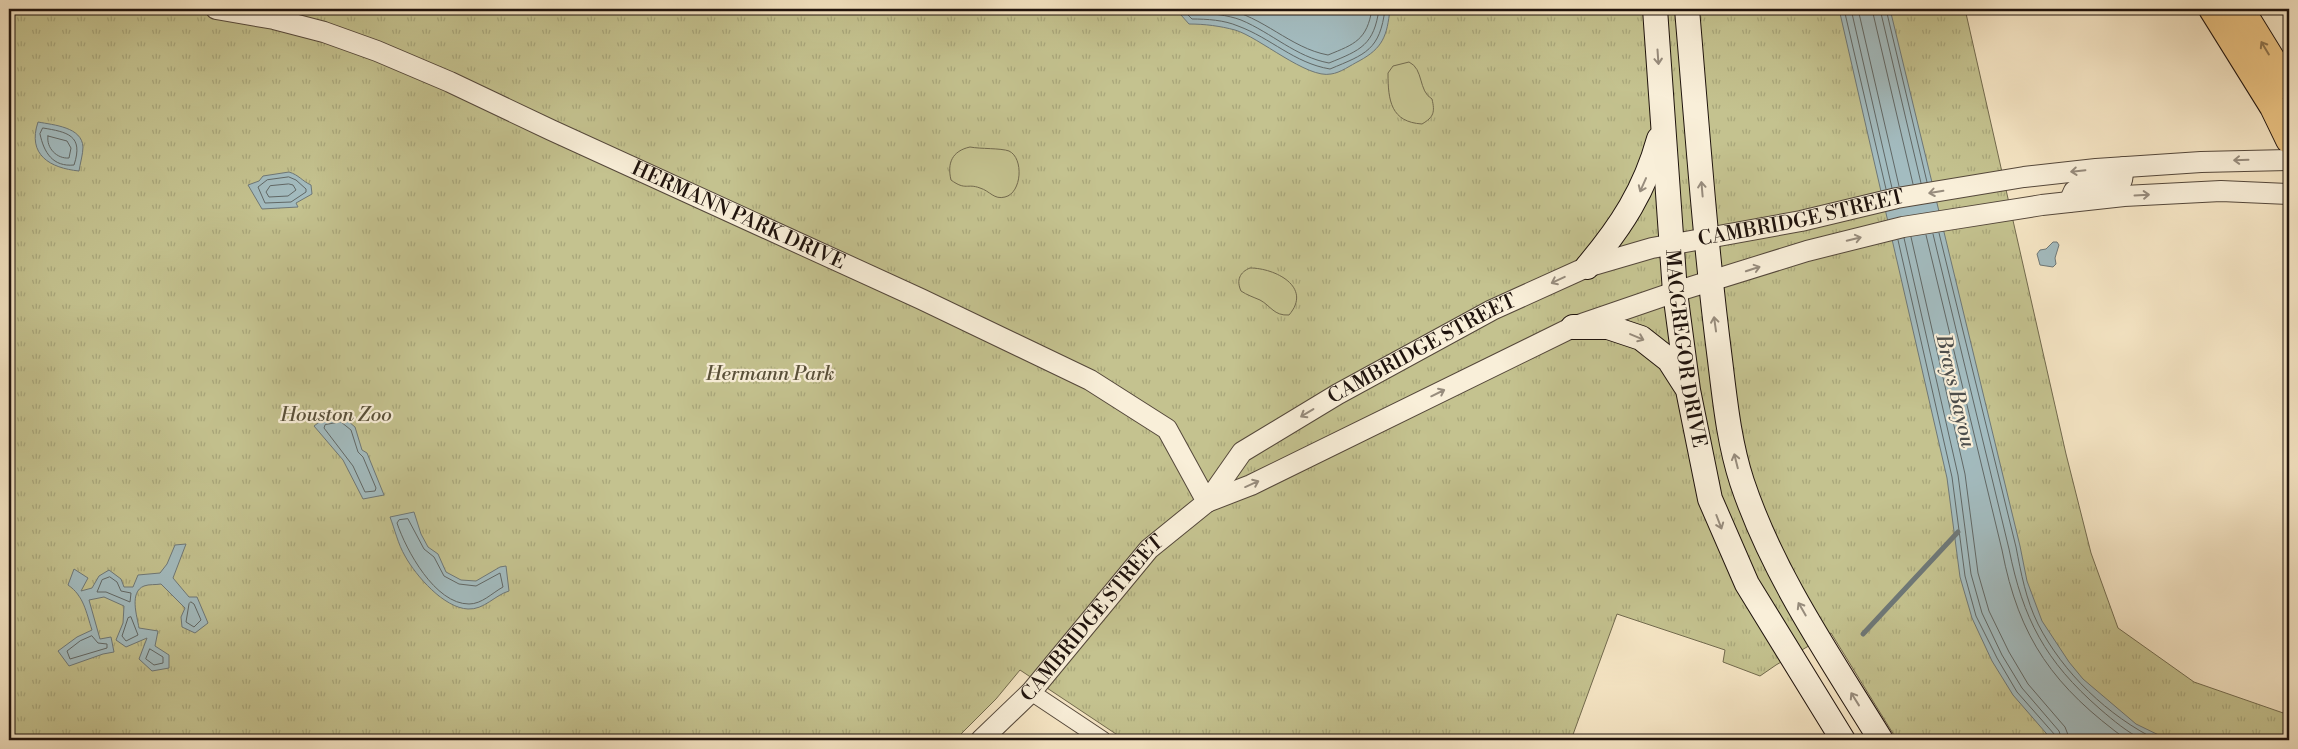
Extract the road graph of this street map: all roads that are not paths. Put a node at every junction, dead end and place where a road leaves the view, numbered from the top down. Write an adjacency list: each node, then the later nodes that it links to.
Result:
1 (216, 9): 20 (street, HERMANN PARK DRIVE)
2 (1655, 9): 7 (main road, MACGREGOR DRIVE, one-way to 7)
3 (1687, 9): 13 (main road, MACGREGOR DRIVE, one-way to 3)
4 (2212, 9): 8 (main road)
5 (2241, 9): 6 (main road, one-way to 5)
6 (2289, 87)
7 (1663, 122): 14 (main road, MACGREGOR DRIVE); 15 (main road, one-way to 15)
8 (2289, 140)
9 (2289, 160): 10 (street, CAMBRIDGE STREET, one-way to 10)
10 (2124, 167): 12 (street); 13 (street, CAMBRIDGE STREET, one-way to 13)
11 (2289, 194): 12 (street, CAMBRIDGE STREET, one-way to 11)
12 (2069, 202): 16 (street, CAMBRIDGE STREET, one-way to 12)
13 (1705, 238): 14 (street, CAMBRIDGE STREET); 16 (main road, MACGREGOR DRIVE)
14 (1672, 244): 15 (street, CAMBRIDGE STREET); 17 (main road, MACGREGOR DRIVE)
15 (1586, 267): 20 (street, CAMBRIDGE STREET, one-way to 20)
16 (1709, 281): 17 (street, CAMBRIDGE STREET); 25 (main road, MACGREGOR DRIVE, one-way to 16)
17 (1675, 292): 18 (street, CAMBRIDGE STREET); 19 (main road, MACGREGOR DRIVE)
18 (1573, 327): 19 (main road, one-way to 19); 20 (street, CAMBRIDGE STREET, one-way to 18)
19 (1688, 390): 24 (main road, MACGREGOR DRIVE, one-way to 24)
20 (1207, 502): 21 (street, CAMBRIDGE STREET)
21 (1031, 692): 22 (street, CAMBRIDGE STREET); 23 (street)
22 (981, 740)
23 (1102, 740)
24 (1843, 740)
25 (1881, 740)

